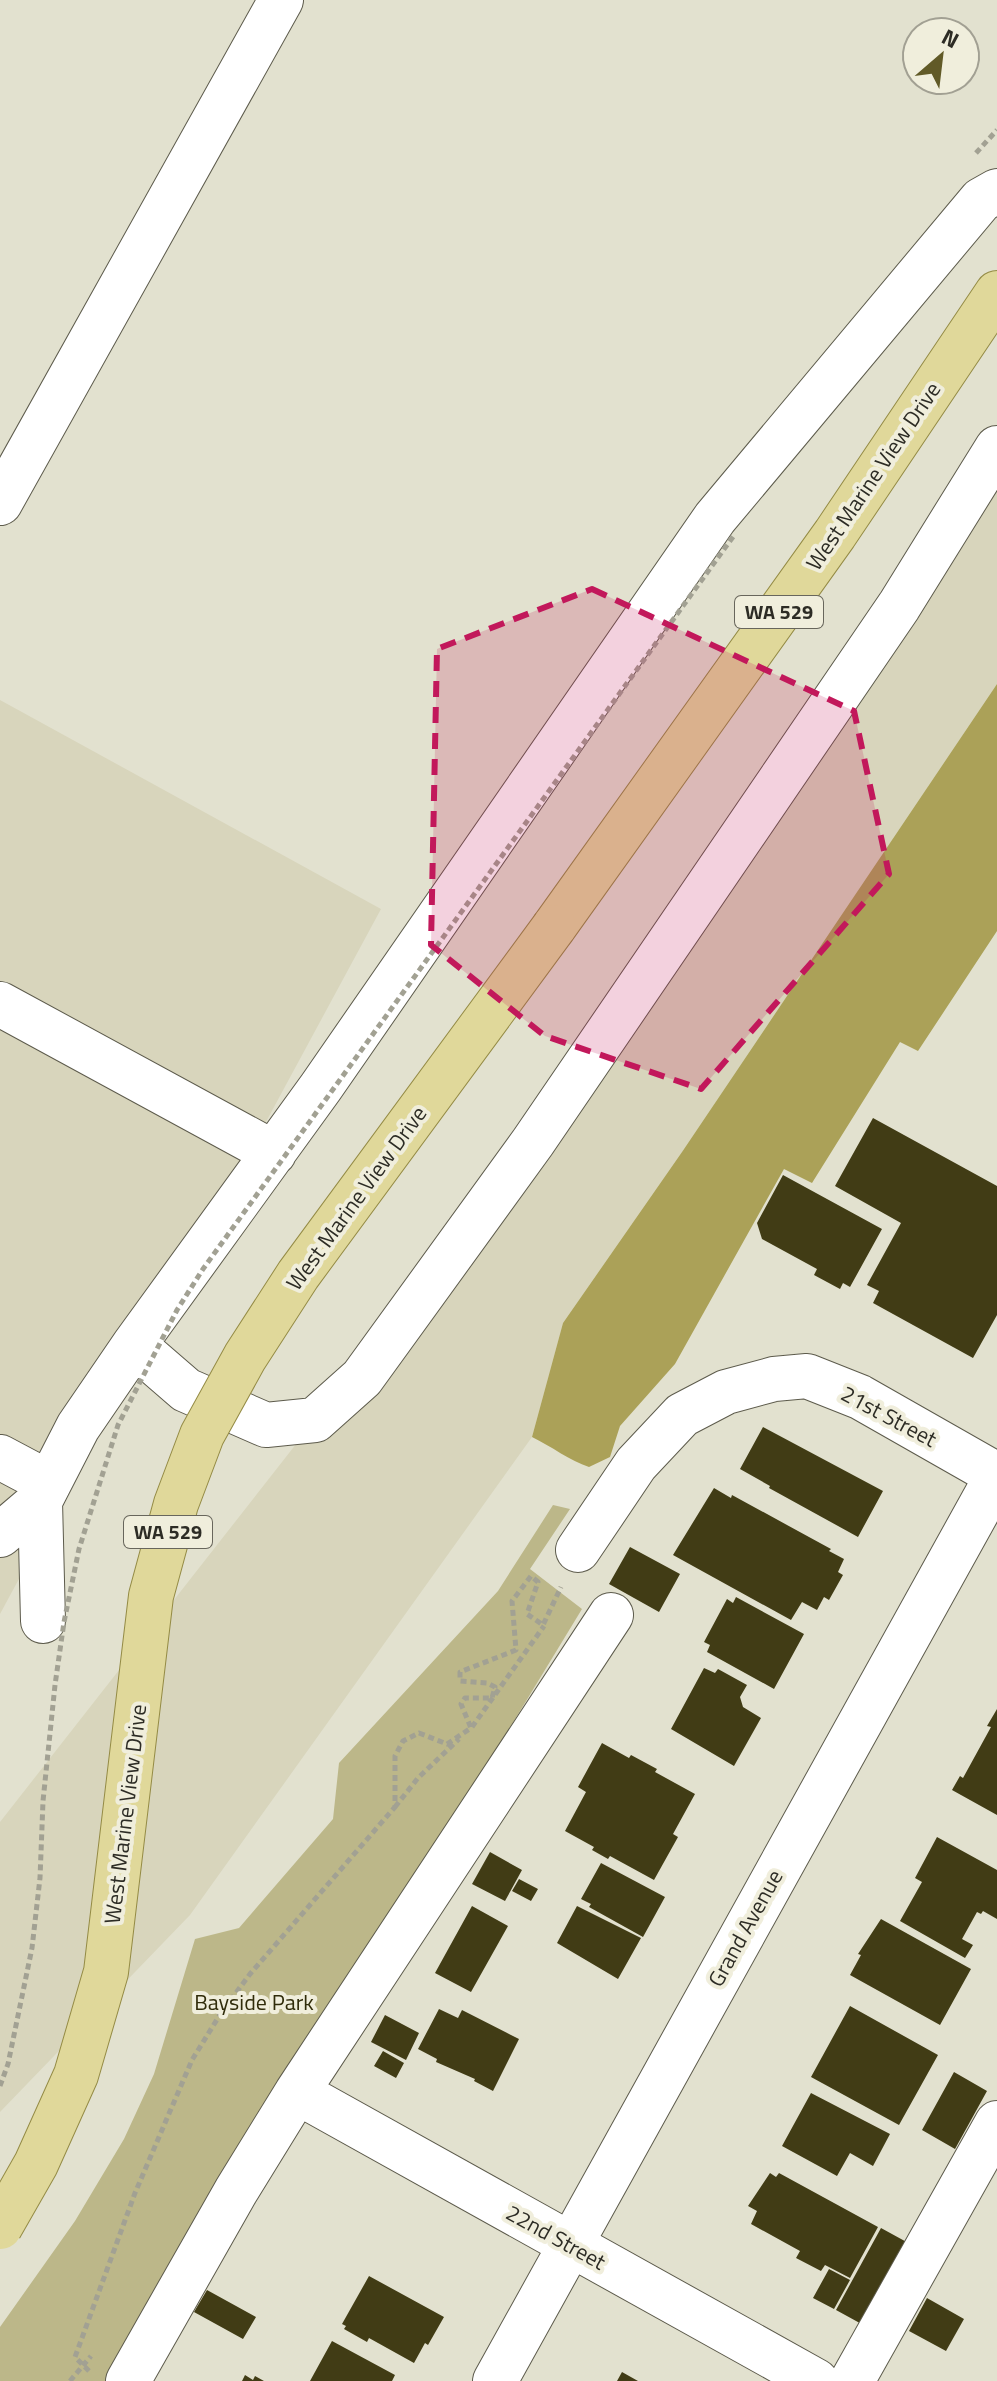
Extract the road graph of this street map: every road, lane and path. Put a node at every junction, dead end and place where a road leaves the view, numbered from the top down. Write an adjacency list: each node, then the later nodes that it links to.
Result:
1 (281, 0): 5 (street)
2 (997, 191): 7 (street)
3 (997, 293): 22 (main road, West Marine View Drive / WA 529, bridge)
4 (997, 448): 8 (street)
5 (0, 503)
6 (0, 1004): 7 (street)
7 (274, 1153): 8 (street)
8 (134, 1345): 11 (street)
9 (0, 1457): 11 (street)
10 (997, 1475): 13 (street, 21st Street); 23 (street, Grand Avenue)
11 (45, 1492): 12 (street); 15 (street)
12 (0, 1535)
13 (578, 1550): 16 (path)
14 (611, 1615): 20 (street)
15 (43, 1621)
16 (543, 1625): 17 (path); 17 (path)
17 (492, 1698): 18 (path); 18 (path)
18 (471, 1728): 19 (path); 19 (path)
19 (395, 1807): 24 (path)
20 (297, 2092): 23 (street, 22nd Street); 27 (street)
21 (997, 2123): 30 (street)
22 (0, 2227)
23 (570, 2244): 28 (street, Grand Avenue); 29 (street, 22nd Street)
24 (83, 2366): 25 (path); 26 (path)
25 (70, 2381)
26 (93, 2381)
27 (128, 2381)
28 (495, 2381)
29 (816, 2381)
30 (852, 2381)

